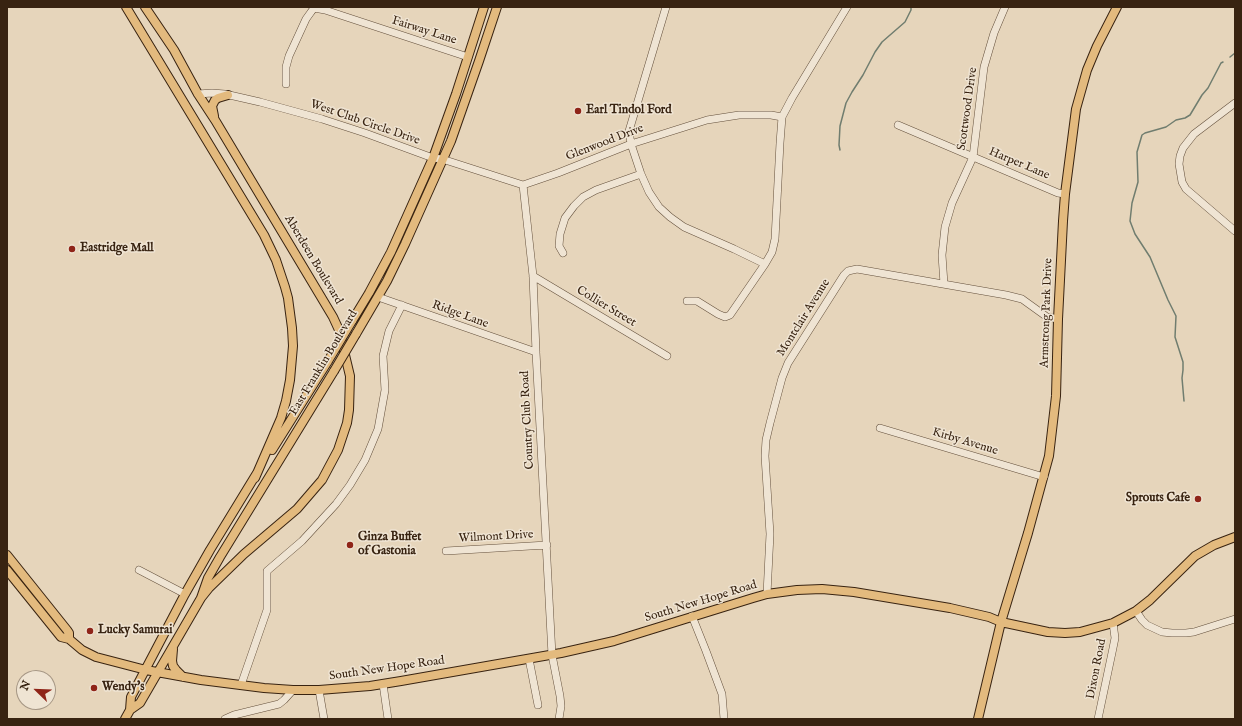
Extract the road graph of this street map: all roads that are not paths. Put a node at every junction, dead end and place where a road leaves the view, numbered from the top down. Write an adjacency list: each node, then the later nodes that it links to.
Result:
1 (126, 7): 36 (main road)
2 (145, 7): 11 (main road, Aberdeen Boulevard)
3 (484, 7): 9 (main road, East Franklin Boulevard)
4 (497, 7): 20 (main road, East Franklin Boulevard)
5 (666, 7): 17 (street)
6 (847, 7): 14 (street)
7 (1005, 7): 18 (street, Scottwood Drive)
8 (1117, 7): 23 (main road, Armstrong Park Drive)
9 (468, 57): 10 (street, Fairway Lane); 19 (main road, East Franklin Boulevard)
10 (286, 84)
11 (198, 94): 12 (street, West Club Circle Drive); 15 (main road, Aberdeen Boulevard)
12 (228, 95): 15 (main road); 19 (street, West Club Circle Drive)
13 (1235, 103): 24 (street)
14 (782, 117): 17 (street, Glenwood Drive); 26 (street)
15 (215, 120): 48 (main road, Aberdeen Boulevard)
16 (898, 125): 18 (street, Harper Lane)
17 (631, 144): 21 (street); 22 (street, Glenwood Drive)
18 (973, 157): 23 (street, Harper Lane); 28 (street, Scottwood Drive)
19 (433, 158): 20 (street, West Club Circle Drive); 36 (main road, East Franklin Boulevard, bridge)
20 (442, 159): 22 (street, West Club Circle Drive); 29 (main road, East Franklin Boulevard)
21 (641, 174): 25 (street); 26 (street)
22 (524, 185): 27 (street, Country Club Road)
23 (1065, 194): 32 (main road, Armstrong Park Drive)
24 (1235, 231)
25 (563, 253)
26 (765, 264): 30 (street)
27 (533, 276): 33 (street, Country Club Road); 34 (street, Collier Street)
28 (944, 284): 32 (street, Montclair Avenue); 47 (street, Montclair Avenue)
29 (378, 297): 31 (street, Ridge Lane); 48 (main road, East Franklin Boulevard, bridge)
30 (687, 301)
31 (402, 305): 33 (street, Ridge Lane); 62 (street)
32 (1058, 320): 37 (main road, Armstrong Park Drive)
33 (536, 352): 39 (street, Country Club Road)
34 (667, 356)
35 (880, 428): 37 (street, Kirby Avenue)
36 (255, 478): 46 (main road, East Franklin Boulevard)
37 (1044, 478): 52 (main road, Armstrong Park Drive)
38 (1235, 537): 49 (main road, South New Hope Road)
39 (547, 545): 40 (street, Wilmont Drive); 56 (street, Country Club Road)
40 (446, 551)
41 (7, 554): 43 (main road)
42 (7, 562): 43 (main road)
43 (16, 566): 54 (main road)
44 (140, 570): 46 (street)
45 (8, 572): 54 (main road, South New Hope Road)
46 (185, 594): 58 (main road, East Franklin Boulevard)
47 (767, 594): 50 (main road, South New Hope Road); 52 (main road, South New Hope Road)
48 (201, 598): 55 (main road, East Franklin Boulevard)
49 (1136, 611): 51 (street); 53 (main road, South New Hope Road)
50 (692, 616): 56 (main road, South New Hope Road); 72 (street)
51 (1235, 619)
52 (1001, 622): 53 (main road, South New Hope Road); 73 (main road, Armstrong Park Drive)
53 (1113, 623): 74 (street, Dixon Road)
54 (69, 639): 58 (main road, South New Hope Road)
55 (173, 645): 59 (main road, East Franklin Boulevard); 60 (main road)
56 (552, 655): 57 (main road, South New Hope Road); 71 (street, Country Club Road)
57 (529, 659): 61 (main road, South New Hope Road); 65 (street)
58 (146, 670): 59 (main road, South New Hope Road); 66 (main road, East Franklin Boulevard)
59 (158, 673): 60 (main road, South New Hope Road); 66 (main road, East Franklin Boulevard)
60 (184, 677): 62 (main road, South New Hope Road)
61 (382, 684): 64 (main road, South New Hope Road); 70 (street)
62 (241, 685): 63 (main road, South New Hope Road)
63 (293, 690): 64 (main road, South New Hope Road); 68 (street)
64 (319, 690): 69 (street)
65 (538, 705)
66 (130, 710): 67 (main road, East Franklin Boulevard)
67 (125, 719)
68 (225, 719)
69 (324, 719)
70 (388, 719)
71 (560, 719)
72 (724, 719)
73 (978, 719)
74 (1098, 719)

